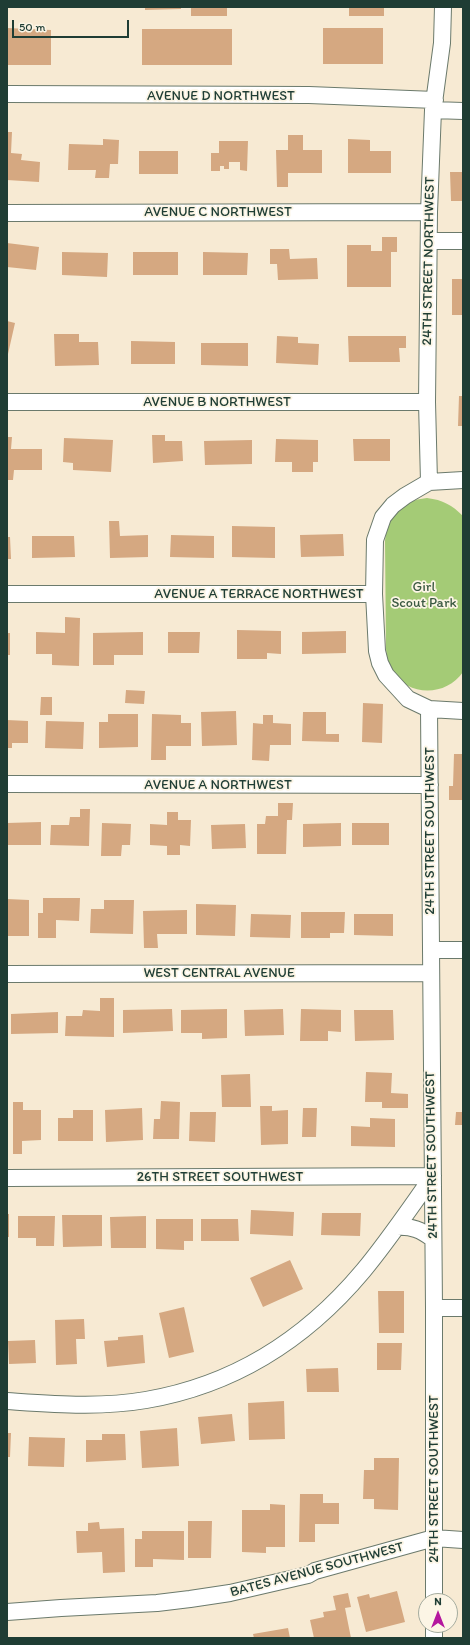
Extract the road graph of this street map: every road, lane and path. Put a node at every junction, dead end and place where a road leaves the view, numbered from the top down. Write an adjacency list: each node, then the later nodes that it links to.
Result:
1 (443, 7): 3 (street, 24TH STREET NORTHWEST)
2 (7, 94): 3 (street, AVENUE D NORTHWEST)
3 (434, 105): 4 (street, AVENUE D NORTHWEST); 6 (street, 24TH STREET NORTHWEST)
4 (463, 111)
5 (7, 212): 6 (street, AVENUE C NORTHWEST)
6 (429, 212): 7 (street, 24TH STREET NORTHWEST)
7 (430, 241): 8 (street); 10 (street, 24TH STREET NORTHWEST)
8 (463, 241)
9 (7, 402): 10 (street, AVENUE B NORTHWEST)
10 (427, 402): 12 (street, 24TH STREET NORTHWEST)
11 (463, 480): 12 (street)
12 (429, 482): 14 (street, AVENUE A TERRACE NORTHWEST)
13 (7, 594): 14 (street, AVENUE A TERRACE NORTHWEST)
14 (374, 594): 15 (street)
15 (429, 709): 16 (street); 18 (street, 24TH STREET SOUTHWEST)
16 (463, 711)
17 (7, 784): 18 (street, AVENUE A NORTHWEST)
18 (430, 785): 19 (street, 24TH STREET SOUTHWEST)
19 (431, 950): 20 (street); 21 (street, 24TH STREET SOUTHWEST)
20 (463, 950)
21 (431, 973): 22 (street, WEST CENTRAL AVENUE); 23 (street, 24TH STREET SOUTHWEST)
22 (7, 974)
23 (433, 1176): 24 (street, 26TH STREET SOUTHWEST); 25 (street); 26 (street, 24TH STREET SOUTHWEST)
24 (7, 1178)
25 (397, 1227): 26 (street); 29 (street)
26 (433, 1239): 27 (street, 24TH STREET SOUTHWEST)
27 (434, 1308): 28 (street); 30 (street, 24TH STREET SOUTHWEST)
28 (463, 1308)
29 (7, 1401)
30 (434, 1538): 31 (street, BATES AVENUE SOUTHWEST); 32 (street, 24TH STREET SOUTHWEST); 33 (street, BATES AVENUE SOUTHWEST)
31 (463, 1540)
32 (434, 1593)
33 (7, 1612)

